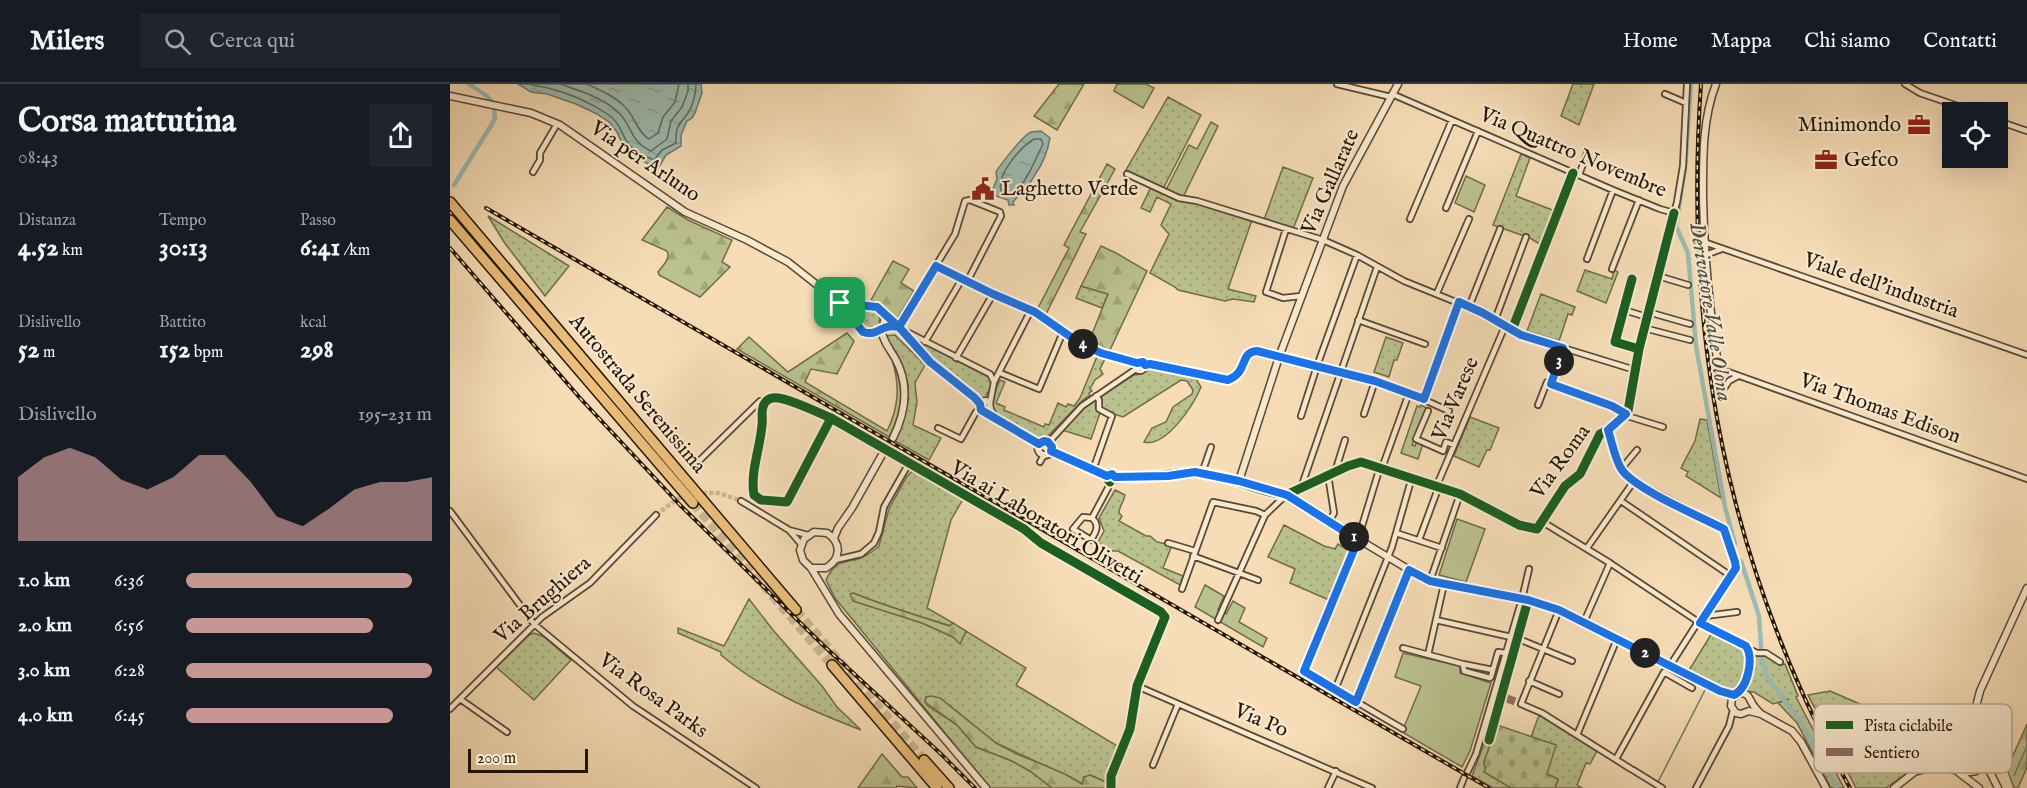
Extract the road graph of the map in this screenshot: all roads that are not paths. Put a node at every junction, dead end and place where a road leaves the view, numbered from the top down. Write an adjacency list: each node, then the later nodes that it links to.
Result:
1 (1337, 84): 7 (street, Via Quattro Novembre)
2 (1398, 84): 7 (street, Via Gallarate)
3 (1688, 84): 10 (street)
4 (1716, 84): 32 (street)
5 (1905, 84): 9 (street)
6 (1665, 94): 10 (street)
7 (1391, 95): 11 (street, Via Quattro Novembre); 31 (street, Via Gallarate)
8 (450, 96): 12 (street, Via per Arluno)
9 (1946, 102)
10 (1686, 103): 24 (street)
11 (1452, 120): 14 (street, Via Quattro Novembre); 25 (street)
12 (557, 124): 17 (street); 48 (street, Via per Arluno)
13 (2008, 124): 15 (street)
14 (1478, 131): 19 (street, Via Quattro Novembre); 23 (street)
15 (2027, 131)
16 (1587, 153): 19 (street)
17 (533, 172)
18 (1127, 174): 28 (street)
19 (1576, 174): 20 (street, Via Quattro Novembre); 63 (street)
20 (1613, 190): 21 (street, Via Quattro Novembre); 36 (street)
21 (1639, 200): 24 (street, Via Quattro Novembre); 39 (street)
22 (450, 202): 176 (highway, Autostrada Serenissima)
23 (1446, 208)
24 (1674, 213): 40 (street)
25 (1410, 219)
26 (1469, 219): 44 (street)
27 (450, 220): 138 (highway, Autostrada Serenissima)
28 (1286, 229): 31 (street); 46 (street, Via Gallarate)
29 (1500, 229): 50 (street)
30 (1526, 237): 56 (street)
31 (1323, 240): 34 (street); 46 (street, Via Gallarate)
32 (1704, 242): 33 (street, Viale dell'industria); 35 (street)
33 (1725, 249): 35 (street); 73 (street, Viale dell'industria)
34 (1357, 255): 38 (street); 78 (street)
35 (1705, 255): 81 (street)
36 (1587, 259)
37 (936, 266): 42 (street); 42 (street); 60 (street)
38 (1377, 267): 44 (street); 55 (street)
39 (1612, 269)
40 (1658, 276): 43 (street); 54 (street)
41 (1632, 279): 51 (street)
42 (964, 281): 45 (street); 68 (street)
43 (1688, 285)
44 (1437, 293): 47 (street)
45 (993, 294): 52 (street); 75 (street)
46 (1301, 296): 74 (street, Via Gallarate)
47 (1459, 302): 50 (street); 91 (street)
48 (840, 303): 49 (street); 57 (street, Via per Arluno)
49 (864, 306): 53 (street); 57 (street)
50 (1469, 307): 56 (street)
51 (1624, 310): 54 (street); 72 (street)
52 (1030, 311): 64 (street); 83 (street)
53 (884, 314): 60 (street); 61 (street)
54 (1648, 314): 58 (street); 62 (street)
55 (1358, 320): 69 (street); 82 (street)
56 (1495, 320): 59 (street)
57 (856, 321): 66 (street, Via per Arluno)
58 (1690, 324)
59 (1505, 326): 63 (street); 110 (street, Via Varese)
60 (899, 327): 61 (street); 93 (street)
61 (882, 328): 66 (street); 70 (street)
62 (1644, 328): 67 (street); 72 (street)
63 (1512, 330): 71 (street)
64 (1063, 332): 76 (street); 83 (street)
65 (909, 333): 68 (street)
66 (868, 334): 70 (street, Via per Arluno)
67 (1690, 340)
68 (925, 342): 75 (street)
69 (1425, 344)
70 (886, 346): 104 (street)
71 (1563, 348): 80 (street); 87 (street)
72 (1639, 349): 80 (street)
73 (2027, 355)
74 (1279, 357): 77 (street); 78 (street); 130 (street, Via Gallarate)
75 (956, 358): 86 (street)
76 (1137, 363): 77 (street); 79 (street)
77 (1145, 365): 79 (street)
78 (1317, 366): 82 (street); 99 (street)
79 (1136, 369): 90 (street)
80 (1635, 370): 98 (street)
81 (1723, 370): 84 (street, Via Thomas Edison)
82 (1340, 371): 85 (street); 133 (street)
83 (999, 373): 86 (street)
84 (1738, 376): 88 (street); 129 (street, Via Thomas Edison)
85 (1375, 381): 89 (street); 97 (street)
86 (994, 382): 93 (street)
87 (1551, 384): 94 (street); 98 (street)
88 (1725, 387)
89 (1409, 393): 91 (street); 121 (street)
90 (1096, 396): 107 (street); 123 (street)
91 (1424, 399): 96 (street)
92 (766, 401): 100 (street, Via ai Laboratori Olivetti); 100 (street); 118 (street)
93 (985, 405): 102 (street); 108 (street)
94 (1538, 405)
95 (1428, 411): 105 (street)
96 (1449, 411)
97 (1364, 414)
98 (1625, 414): 101 (street); 103 (street, Via Roma)
99 (1301, 416)
100 (831, 418): 120 (street, Via ai Laboratori Olivetti)
101 (1663, 427)
102 (938, 428)
103 (1608, 430): 122 (street); 143 (street, Via Roma)
104 (893, 438)
105 (1416, 439): 109 (street); 114 (street)
106 (1346, 440): 124 (street)
107 (1048, 442): 108 (street); 113 (street)
108 (1039, 444): 117 (street)
109 (1414, 445)
110 (1454, 445): 114 (street); 116 (street, Via Varese)
111 (1211, 447): 125 (street)
112 (1636, 450): 122 (street)
113 (1051, 451): 117 (street); 123 (street)
114 (1443, 451): 116 (street)
115 (883, 453): 145 (street)
116 (1451, 454): 132 (street, Via Varese)
117 (1044, 455): 119 (street)
118 (700, 460)
119 (1040, 462)
120 (909, 463): 159 (street); 200 (street, Via ai Laboratori Olivetti)
121 (1381, 467): 124 (street); 127 (street); 151 (street)
122 (1621, 469): 131 (street)
123 (1093, 470): 128 (street)
124 (1335, 472): 126 (street)
125 (1202, 473): 128 (street); 130 (street)
126 (1328, 476): 133 (street); 144 (street)
127 (1412, 477): 132 (street); 147 (street)
128 (1110, 478): 142 (street)
129 (2027, 479)
130 (1239, 481): 135 (street)
131 (1634, 481): 137 (street); 168 (street)
132 (1438, 485): 134 (street); 152 (street, Via Varese)
133 (1303, 488): 135 (street)
134 (1461, 494): 143 (street, Via Roma); 156 (street)
135 (1287, 495): 141 (street); 144 (street)
136 (741, 501): 146 (street)
137 (1620, 501): 157 (street); 168 (street)
138 (693, 503)
139 (450, 512): 184 (street, Via Rosa Parks)
140 (656, 514): 184 (street, Via Brughiera)
141 (1265, 515): 158 (street); 167 (street)
142 (1092, 518): 142 (street)
143 (1541, 521): 157 (street)
144 (1329, 522): 151 (street)
145 (838, 528): 148 (street); 150 (street)
146 (789, 530): 149 (street); 154 (street)
147 (1396, 532): 152 (street); 160 (street)
148 (827, 533): 149 (street); 150 (street)
149 (808, 535): 154 (street)
150 (834, 538): 155 (street)
151 (1357, 539): 160 (street); 202 (street)
152 (1419, 540): 156 (street)
153 (1168, 543): 158 (street)
154 (801, 544): 163 (street)
155 (838, 547): 159 (street); 161 (street)
156 (1442, 548): 170 (street)
157 (1587, 548): 162 (street)
158 (1194, 553): 167 (street); 174 (street)
159 (848, 557): 161 (street)
160 (1388, 558): 166 (street); 202 (street)
161 (836, 560): 164 (street)
162 (1610, 563): 182 (street); 183 (street)
163 (811, 567): 164 (street); 171 (street)
164 (826, 568): 171 (street)
165 (1529, 569): 175 (street)
166 (1409, 570): 170 (street); 206 (street)
167 (1240, 573): 169 (street); 180 (street)
168 (1731, 576): 179 (street)
169 (1258, 580)
170 (1430, 581): 172 (street)
171 (821, 583): 228 (street)
172 (1444, 584): 175 (street); 181 (street)
173 (2027, 588): 208 (street)
174 (1182, 589)
175 (1522, 599): 177 (street); 185 (street)
176 (796, 610)
177 (1559, 610): 182 (street); 190 (street)
178 (1737, 612): 179 (street)
179 (1705, 616): 183 (street)
180 (1218, 620)
181 (1436, 620): 185 (street); 192 (street)
182 (1584, 622): 187 (street)
183 (1699, 622): 188 (street); 194 (street)
184 (534, 624): 205 (street, Via Brughiera); 225 (street, Via Rosa Parks)
185 (1511, 637): 191 (street)
186 (1518, 639): 190 (street)
187 (1617, 639): 204 (street); 216 (street)
188 (1746, 646): 195 (street); 204 (street)
189 (1403, 648): 192 (street)
190 (1542, 648): 193 (street); 199 (street)
191 (1506, 653): 198 (street); 232 (street)
192 (1428, 655): 196 (street)
193 (1572, 661)
194 (1673, 661)
195 (1780, 662)
196 (1463, 664): 198 (street); 198 (street)
197 (832, 665): 226 (highway)
198 (1493, 670)
199 (1529, 681): 203 (street); 216 (street)
200 (1137, 686): 207 (street, Via Po); 229 (street, Via ai Laboratori Olivetti)
201 (1692, 688): 217 (street)
202 (1335, 690): 206 (street)
203 (1559, 694)
204 (1734, 696): 209 (street); 211 (street)
205 (460, 699): 210 (street, Via Brughiera); 215 (street)
206 (1356, 702): 214 (street)
207 (1178, 704): 219 (street); 221 (street, Via Po)
208 (1977, 704)
209 (1750, 707): 212 (street); 220 (street)
210 (450, 709)
211 (1732, 710): 212 (street); 213 (street)
212 (1741, 714): 213 (street)
213 (1729, 726): 234 (street)
214 (1403, 729)
215 (507, 732)
216 (1577, 735): 217 (street)
217 (1616, 759): 233 (street)
218 (924, 760): 227 (highway)
219 (1153, 765)
220 (1814, 766)
221 (1335, 771): 230 (street); 231 (street, Via Po)
222 (1818, 773): 235 (street)
223 (1914, 773): 236 (street)
224 (1958, 773): 237 (street)
225 (756, 788)
226 (937, 788)
227 (949, 788)
228 (986, 788)
229 (1111, 788)
230 (1328, 788)
231 (1372, 788)
232 (1460, 788)
233 (1662, 788)
234 (1696, 788)
235 (1826, 788)
236 (1894, 788)
237 (1978, 788)

